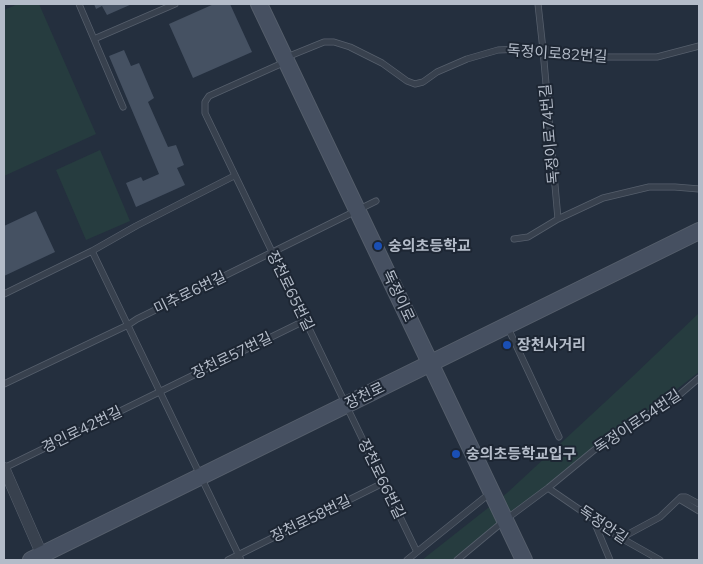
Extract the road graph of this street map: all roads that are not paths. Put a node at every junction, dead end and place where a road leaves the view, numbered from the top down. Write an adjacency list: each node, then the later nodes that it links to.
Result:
1 (79, 4): 5 (lane)
2 (175, 4): 5 (lane)
3 (259, 4): 8 (street, 독정이로)
4 (538, 4): 7 (lane, 독정이로74번길)
5 (94, 39): 9 (lane)
6 (699, 46): 7 (lane, 독정이로82번길)
7 (543, 50): 8 (lane, 독정이로82번길); 14 (lane, 독정이로74번길)
8 (286, 59): 10 (lane, 장천로65번길); 13 (street, 독정이로)
9 (122, 107)
10 (234, 176): 17 (lane); 18 (lane, 장천로65번길)
11 (699, 189): 14 (lane)
12 (376, 201): 13 (lane, 미추로6번길)
13 (358, 210): 18 (lane, 미추로6번길); 23 (street, 독정이로)
14 (558, 219): 16 (lane)
15 (699, 231): 22 (street, 장천로)
16 (514, 239)
17 (92, 251): 19 (lane); 21 (lane)
18 (272, 253): 20 (lane, 장천로65번길); 21 (lane, 미추로6번길)
19 (4, 294)
20 (304, 320): 26 (lane, 장천로57번길); 27 (lane, 장천로65번길)
21 (128, 325): 25 (lane, 미추로6번길); 26 (lane)
22 (507, 326): 23 (street, 장천로); 28 (lane)
23 (430, 364): 27 (street, 장천로); 33 (street, 독정이로)
24 (699, 378): 32 (lane, 독정이로54번길)
25 (4, 384)
26 (160, 392): 29 (lane, 경인로42번길); 30 (lane)
27 (346, 406): 30 (street, 장천로); 31 (lane, 장천로66번길)
28 (559, 437)
29 (4, 468): 41 (street, 경인로42번길)
30 (200, 477): 41 (street, 장천로); 42 (lane)
31 (383, 483): 40 (lane, 장천로66번길); 42 (lane, 장천로58번길)
32 (548, 488): 37 (lane, 독정안길); 38 (lane, 독정이로54번길)
33 (492, 492): 38 (street, 독정이로); 40 (lane)
34 (679, 499): 35 (lane); 36 (lane); 39 (lane)
35 (699, 504)
36 (699, 511)
37 (593, 519): 39 (lane, 독정안길); 47 (lane)
38 (505, 520): 45 (lane, 독정이로54번길); 46 (street, 독정이로)
39 (621, 538): 48 (lane, 독정안길)
40 (417, 552): 44 (lane)
41 (39, 558)
42 (239, 558): 43 (lane, 장천로58번길)
43 (228, 560)
44 (407, 560)
45 (458, 560)
46 (524, 560)
47 (610, 560)
48 (660, 560)

